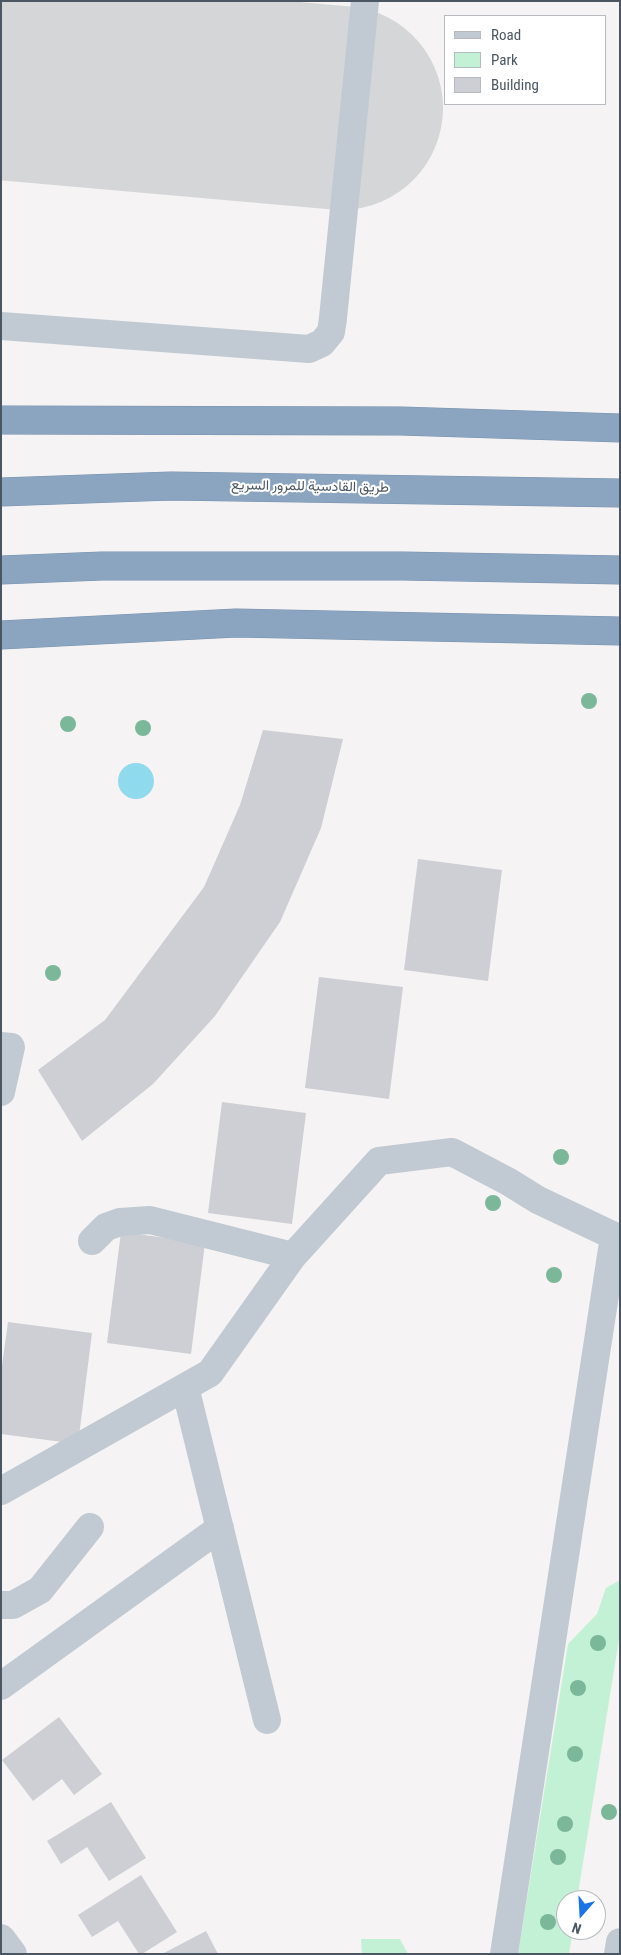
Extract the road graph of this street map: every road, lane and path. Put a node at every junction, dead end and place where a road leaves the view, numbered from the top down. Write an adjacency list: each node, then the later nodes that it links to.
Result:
1 (365, 1): 2 (street)
2 (1, 326)
3 (1, 420): 4 (highway)
4 (620, 428)
5 (1, 492): 6 (highway, طريق القادسية للمرور السريع)
6 (620, 493)
7 (1, 570): 8 (highway)
8 (620, 570)
9 (620, 631): 10 (highway)
10 (1, 635)
11 (1, 1046): 12 (street)
12 (1, 1092)
13 (92, 1241): 14 (street)
14 (293, 1256): 15 (street); 25 (street)
15 (185, 1387): 16 (street); 18 (street)
16 (1, 1491)
17 (90, 1528): 19 (street)
18 (220, 1528): 20 (street); 21 (street)
19 (1, 1605)
20 (1, 1686)
21 (267, 1720)
22 (1, 1938): 24 (street)
23 (620, 1942): 26 (street)
24 (13, 1954)
25 (504, 1954)
26 (618, 1954)

